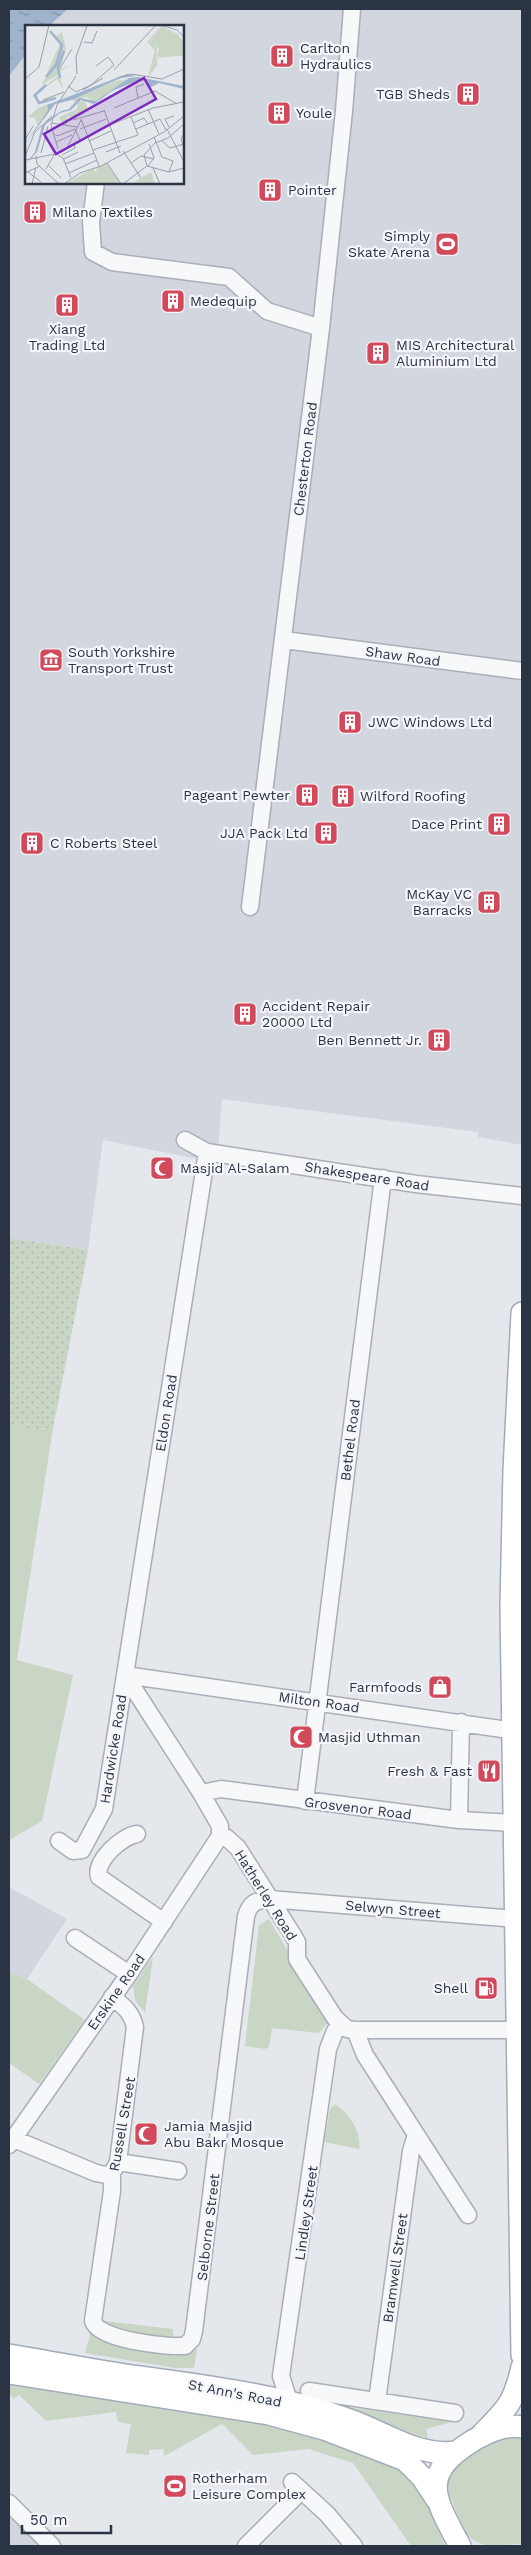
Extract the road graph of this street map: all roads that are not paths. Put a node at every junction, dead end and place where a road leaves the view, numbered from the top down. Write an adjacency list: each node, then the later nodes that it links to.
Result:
1 (352, 9): 3 (street, Chesterton Road)
2 (96, 184): 3 (street)
3 (320, 328): 4 (street, Chesterton Road)
4 (284, 640): 5 (street, Shaw Road); 6 (street, Chesterton Road)
5 (522, 671)
6 (250, 907)
7 (185, 1140): 8 (street, Shakespeare Road)
8 (207, 1152): 9 (street, Shakespeare Road); 12 (street, Eldon Road)
9 (383, 1178): 10 (street, Shakespeare Road); 13 (street, Bethel Road)
10 (522, 1196)
11 (522, 1313): 15 (main road)
12 (125, 1675): 13 (street, Milton Road); 16 (street); 22 (street, Hardwicke Road)
13 (318, 1702): 14 (street, Milton Road); 17 (street, Bethel Road)
14 (461, 1722): 15 (street, Milton Road); 18 (street)
15 (518, 1731): 19 (main road)
16 (201, 1793): 17 (street, Grosvenor Road); 21 (street)
17 (305, 1801): 18 (street, Grosvenor Road)
18 (459, 1820): 19 (street, Grosvenor Road)
19 (515, 1823): 24 (main road)
20 (137, 1834): 25 (street)
21 (220, 1836): 23 (street, Hatherley Road); 25 (street, Erskine Road)
22 (59, 1841)
23 (269, 1899): 24 (street, Selwyn Street); 29 (street, Hatherley Road); 37 (street, Selborne Street)
24 (517, 1919): 30 (main road)
25 (164, 1922): 27 (street, Erskine Road)
26 (75, 1938): 27 (street)
27 (129, 1974): 28 (street, Erskine Road)
28 (112, 1997): 33 (street, Erskine Road); 34 (street, Russell Street)
29 (349, 2028): 30 (street); 32 (street, Hatherley Road); 44 (street, Lindley Street)
30 (517, 2030): 31 (main road)
31 (520, 2082): 39 (main road)
32 (416, 2135): 36 (street, Hatherley Road); 43 (street, Bramwell Street)
33 (11, 2142): 34 (street)
34 (115, 2168): 35 (street); 37 (street, Russell Street)
35 (178, 2171)
36 (468, 2215)
37 (114, 2336)
38 (9, 2355): 44 (main road, St Ann's Road)
39 (522, 2356)
40 (522, 2367): 47 (main road)
41 (9, 2373): 49 (main road, St Ann's Road)
42 (309, 2391): 43 (street)
43 (377, 2401): 45 (street)
44 (290, 2404): 48 (main road, St Ann's Road)
45 (455, 2413)
46 (522, 2427): 47 (main road)
47 (478, 2438): 48 (main road)
48 (455, 2452): 49 (main road)
49 (437, 2500): 54 (main road, St Ann's Road)
50 (9, 2503): 51 (street)
51 (52, 2546)
52 (246, 2546): 53 (street)
53 (354, 2546)
54 (460, 2546)

